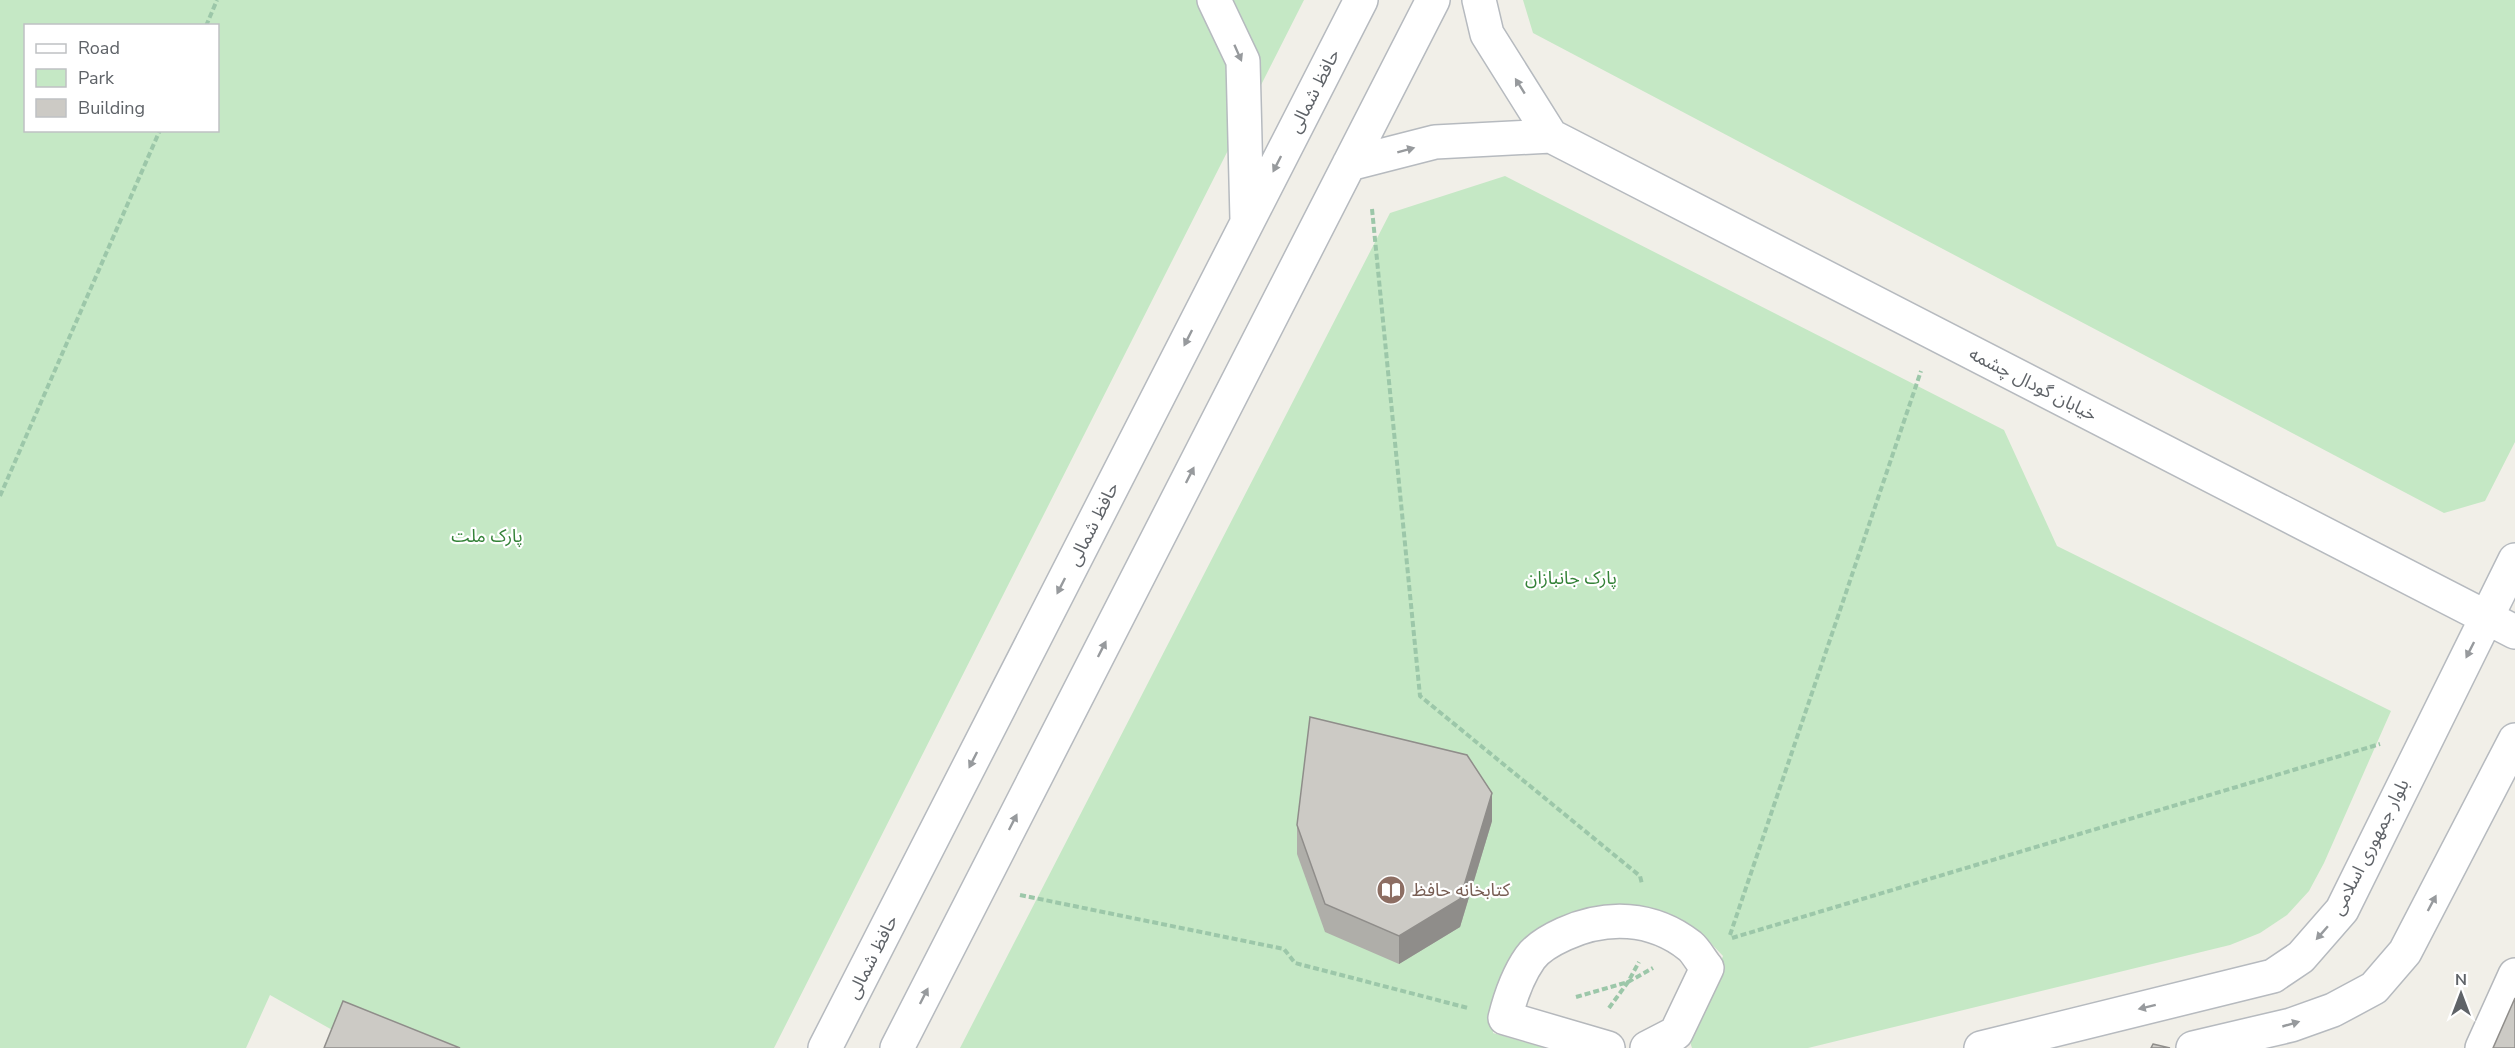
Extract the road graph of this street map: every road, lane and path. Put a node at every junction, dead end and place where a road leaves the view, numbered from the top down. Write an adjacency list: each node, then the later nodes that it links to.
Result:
1 (217, 0): 6 (path)
2 (1214, 0): 10 (main road, one-way to 10)
3 (1361, 0): 10 (main road, حافظ شمالی, one-way to 10)
4 (1433, 0): 9 (main road)
5 (1479, 0): 8 (main road, one-way to 5)
6 (207, 24)
7 (159, 132): 12 (path)
8 (1551, 136): 9 (main road, one-way to 8); 11 (main road, خیابان گودال چشمه)
9 (1358, 162): 17 (main road, one-way to 9); 18 (path)
10 (1247, 224): 25 (main road, حافظ شمالی, one-way to 25)
11 (1933, 333): 14 (main road, خیابان گودال چشمه); 15 (path)
12 (0, 496)
13 (2515, 560): 14 (main road, بلوار جمهوری اسلامی)
14 (2501, 625): 15 (main road, بلوار جمهوری اسلامی, one-way to 15)
15 (2430, 729): 29 (main road, بلوار جمهوری اسلامی, one-way to 29)
16 (2515, 740): 24 (main road, one-way to 16)
17 (980, 887): 23 (path); 26 (main road, one-way to 17)
18 (1658, 927): 19 (main road); 21 (path); 23 (main road)
19 (1691, 946): 21 (path); 28 (main road)
20 (2515, 975): 31 (main road)
21 (1628, 982): 22 (path)
22 (1572, 998)
23 (1505, 1017): 27 (main road)
24 (2256, 1041): 30 (main road)
25 (825, 1048)
26 (897, 1048)
27 (1608, 1048)
28 (1651, 1048)
29 (1981, 1048)
30 (2193, 1048)
31 (2482, 1048)

